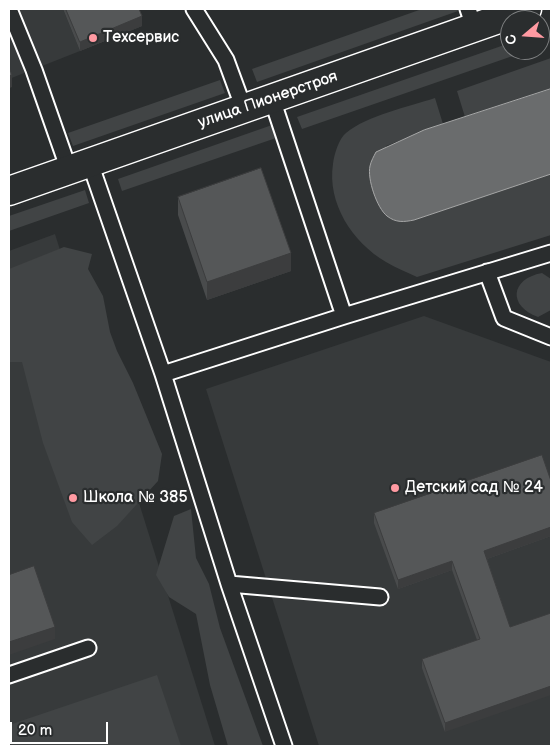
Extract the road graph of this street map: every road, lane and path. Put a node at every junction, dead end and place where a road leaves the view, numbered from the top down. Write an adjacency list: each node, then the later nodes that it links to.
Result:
1 (9, 9): 7 (lane)
2 (194, 9): 6 (lane)
3 (527, 9): 4 (street, улица Пионерстроя)
4 (471, 18): 5 (street, улица Пионерстроя)
5 (272, 99): 6 (street, улица Пионерстроя); 11 (lane)
6 (244, 109): 7 (street, улица Пионерстроя)
7 (79, 167): 8 (street, улица Пионерстроя); 13 (lane)
8 (9, 191)
9 (551, 253): 10 (lane)
10 (487, 272): 11 (lane); 12 (lane)
11 (344, 316): 13 (lane)
12 (551, 337)
13 (163, 374): 14 (lane)
14 (229, 584): 15 (lane); 18 (lane)
15 (380, 597)
16 (88, 648): 17 (lane)
17 (9, 675)
18 (284, 746)

